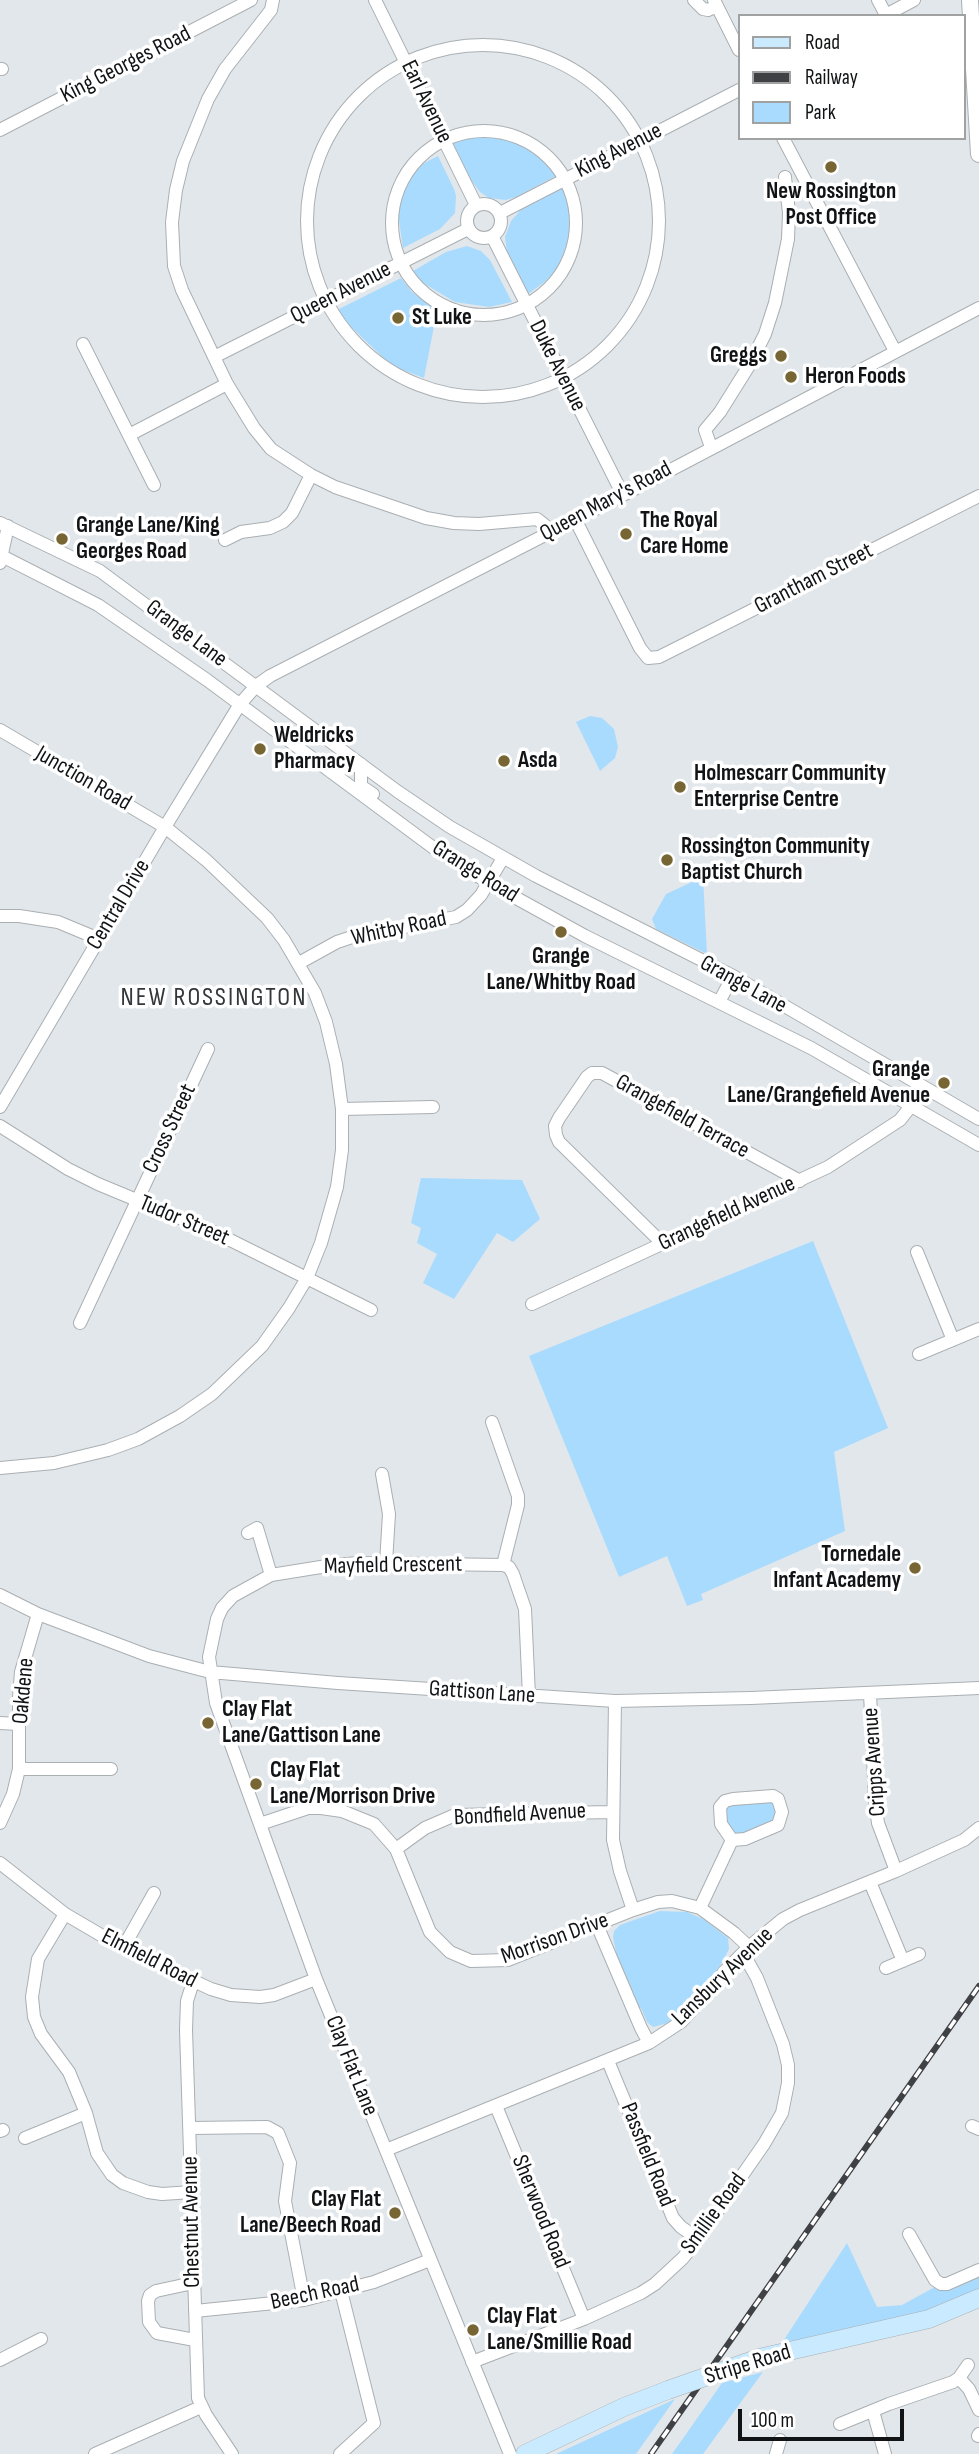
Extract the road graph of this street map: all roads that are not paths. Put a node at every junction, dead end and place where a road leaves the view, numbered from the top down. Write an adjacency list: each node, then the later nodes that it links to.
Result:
1 (251, 0): 12 (street, King Georges Road)
2 (273, 0): 29 (street)
3 (375, 0): 10 (street, Earl Avenue)
4 (694, 0): 7 (street)
5 (915, 0): 8 (street)
6 (970, 0): 16 (street)
7 (715, 3): 9 (street)
8 (887, 14)
9 (738, 48)
10 (408, 64): 13 (street, Earl Avenue); 14 (street); 24 (street)
11 (738, 91): 14 (street, King Avenue)
12 (0, 130)
13 (444, 138): 18 (street); 19 (street, Earl Avenue); 23 (street)
14 (642, 139): 18 (street, King Avenue); 30 (street)
15 (784, 140): 28 (street)
16 (979, 143)
17 (785, 177): 33 (street)
18 (565, 179): 20 (street, King Avenue); 25 (street)
19 (476, 205): 20 (street); 21 (street)
20 (500, 213): 22 (street)
21 (468, 229): 22 (street); 23 (street, Queen Avenue)
22 (492, 236): 25 (street, Duke Avenue)
23 (401, 262): 24 (street, Queen Avenue); 25 (street)
24 (321, 303): 29 (street, Queen Avenue); 30 (street)
25 (526, 305): 30 (street, Duke Avenue)
26 (979, 308): 28 (street, Queen Mary's Road)
27 (83, 344): 32 (street)
28 (895, 352): 33 (street, Queen Mary's Road)
29 (214, 357): 31 (street)
30 (564, 379): 36 (street, Duke Avenue)
31 (227, 384): 32 (street); 34 (street)
32 (129, 435): 35 (street)
33 (711, 447): 36 (street, Queen Mary's Road)
34 (311, 475): 40 (street); 41 (street)
35 (154, 485)
36 (622, 495): 38 (street, Queen Mary's Road)
37 (979, 496): 38 (street, Grantham Street)
38 (575, 519): 40 (street, Queen Mary's Road)
39 (4, 524): 42 (street); 44 (street, Grange Lane)
40 (552, 531): 44 (street, Queen Mary's Road)
41 (225, 540)
42 (0, 555): 43 (street); 45 (street, Grange Road)
43 (0, 564)
44 (256, 686): 45 (street, Queen Mary's Road); 47 (street, Grange Lane)
45 (240, 704): 48 (street, Grange Road); 50 (street, Central Drive)
46 (0, 730): 50 (street, Junction Road)
47 (361, 764): 48 (street); 49 (street); 51 (street, Grange Lane)
48 (331, 772): 49 (street, Grange Road)
49 (396, 820): 52 (street, Grange Road)
50 (165, 827): 54 (street, Central Drive); 55 (street, Junction Road)
51 (503, 858): 52 (street); 56 (street, Grange Lane)
52 (489, 883): 55 (street, Whitby Road); 57 (street, Grange Road)
53 (0, 916): 54 (street)
54 (99, 939): 60 (street, Central Drive)
55 (299, 963): 63 (street, Junction Road)
56 (733, 976): 57 (street); 59 (street, Grange Lane)
57 (719, 1002): 62 (street, Grange Road)
58 (208, 1049): 68 (street, Cross Street)
59 (928, 1089): 62 (street, Grangefield Avenue); 64 (street, Grange Lane)
60 (0, 1107)
61 (433, 1107): 63 (street)
62 (914, 1108): 66 (street, Grange Road); 67 (street, Grangefield Avenue)
63 (342, 1109): 71 (street, Junction Road)
64 (979, 1119)
65 (0, 1126): 68 (street, Tudor Street)
66 (979, 1145)
67 (800, 1181): 69 (street, Grangefield Avenue); 69 (street, Grangefield Terrace)
68 (136, 1200): 71 (street, Tudor Street); 74 (street, Cross Street)
69 (662, 1243): 72 (street, Grangefield Avenue)
70 (917, 1252): 76 (street)
71 (307, 1278): 73 (street, Tudor Street); 79 (street, Junction Road)
72 (531, 1304)
73 (371, 1310)
74 (80, 1323)
75 (979, 1329): 76 (street)
76 (953, 1340): 77 (street)
77 (919, 1354)
78 (492, 1422): 83 (street)
79 (0, 1468)
80 (382, 1474): 82 (street)
81 (248, 1533): 84 (street)
82 (386, 1563): 83 (street, Mayfield Crescent); 84 (street, Mayfield Crescent)
83 (503, 1565): 90 (street)
84 (271, 1575): 87 (street, Mayfield Crescent)
85 (0, 1595): 86 (street, Gattison Lane)
86 (38, 1614): 87 (street, Gattison Lane); 93 (street, Oakdene)
87 (210, 1672): 90 (street, Gattison Lane); 98 (street, Clay Flat Lane)
88 (979, 1688): 89 (street, Gattison Lane)
89 (870, 1693): 91 (street, Gattison Lane); 103 (street, Cripps Avenue)
90 (529, 1696): 91 (street, Gattison Lane)
91 (615, 1701): 96 (street)
92 (0, 1723): 93 (street)
93 (19, 1724): 94 (street, Oakdene)
94 (19, 1769): 95 (street); 97 (street, Oakdene)
95 (111, 1769)
96 (612, 1812): 101 (street, Bondfield Avenue); 107 (street)
97 (0, 1823)
98 (260, 1824): 101 (street, Morrison Drive); 115 (street, Clay Flat Lane)
99 (979, 1828): 103 (street, Lansbury Avenue)
100 (732, 1840): 100 (street); 106 (street)
101 (396, 1849): 109 (street, Morrison Drive)
102 (0, 1863): 108 (street, Elmfield Road)
103 (896, 1871): 104 (street, Lansbury Avenue)
104 (870, 1882): 111 (street, Lansbury Avenue); 113 (street)
105 (154, 1893): 110 (street)
106 (700, 1908): 107 (street, Morrison Drive); 111 (street, Morrison Drive)
107 (633, 1910): 109 (street, Morrison Drive)
108 (65, 1914): 110 (street, Elmfield Road); 120 (street)
109 (597, 1924): 117 (street)
110 (123, 1948): 116 (street, Elmfield Road)
111 (746, 1950): 117 (street, Lansbury Avenue); 126 (street, Smillie Road)
112 (919, 1954): 113 (street)
113 (903, 1961): 114 (street)
114 (886, 1968)
115 (316, 1979): 116 (street, Elmfield Road); 123 (street, Clay Flat Lane)
116 (193, 1982): 121 (street, Chestnut Avenue)
117 (649, 2043): 118 (street, Lansbury Avenue)
118 (608, 2061): 119 (street, Lansbury Avenue); 126 (street, Passfield Road)
119 (496, 2106): 123 (street, Lansbury Avenue); 134 (street, Sherwood Road)
120 (86, 2113): 122 (street); 124 (street)
121 (190, 2128): 124 (street, Chestnut Avenue); 132 (street)
122 (26, 2138)
123 (386, 2150): 127 (street, Clay Flat Lane)
124 (192, 2192): 129 (street, Chestnut Avenue)
125 (909, 2234): 128 (street)
126 (698, 2239): 134 (street, Smillie Road)
127 (430, 2260): 130 (street, Beech Road); 138 (street, Clay Flat Lane)
128 (979, 2270)
129 (194, 2283): 133 (street, Chestnut Avenue); 136 (street)
130 (341, 2291): 132 (street, Beech Road); 148 (street)
131 (979, 2298): 150 (main road, Stripe Road, bridge)
132 (303, 2300): 133 (street, Beech Road)
133 (195, 2311): 136 (street, Chestnut Avenue)
134 (584, 2319): 138 (street, Smillie Road)
135 (41, 2339): 137 (street)
136 (195, 2340): 141 (street, Chestnut Avenue)
137 (0, 2360)
138 (472, 2362): 149 (street, Clay Flat Lane)
139 (968, 2365): 140 (street)
140 (959, 2378): 142 (street); 143 (street)
141 (201, 2407): 146 (street); 147 (street, Chestnut Avenue)
142 (979, 2410)
143 (873, 2411): 144 (street); 152 (street)
144 (840, 2424)
145 (780, 2441): 151 (street)
146 (95, 2454)
147 (232, 2454)
148 (340, 2454)
149 (510, 2454)
150 (525, 2454)
151 (776, 2454)
152 (884, 2454)

